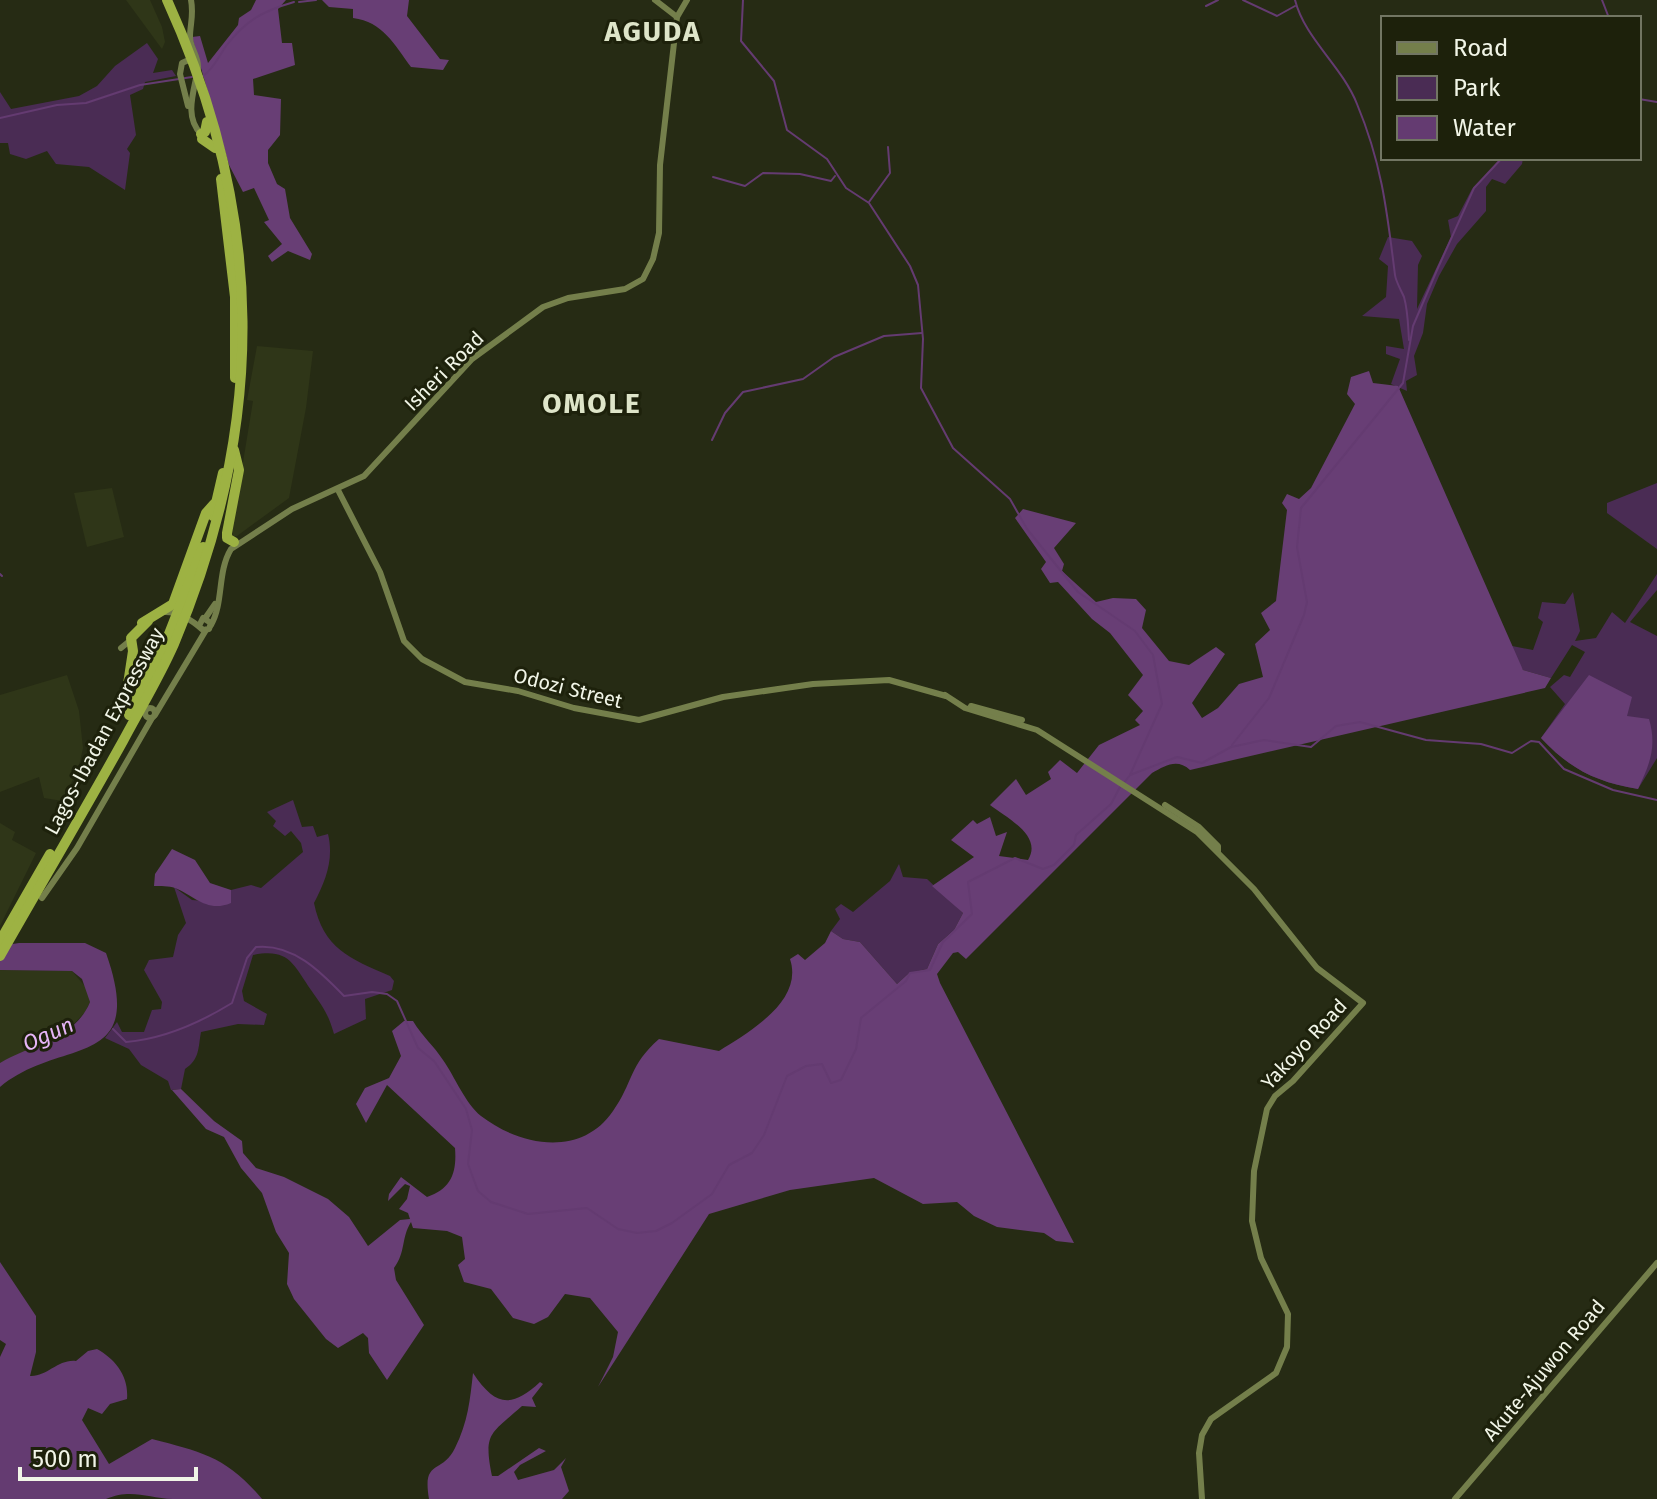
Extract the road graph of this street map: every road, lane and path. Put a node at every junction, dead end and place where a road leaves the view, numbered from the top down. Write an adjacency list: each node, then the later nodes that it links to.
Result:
1 (160, 0): 8 (highway, Lagos-Ibadan Expressway)
2 (167, 0): 8 (highway, Lagos-Ibadan Expressway)
3 (191, 0): 9 (main road)
4 (685, 0): 6 (main road)
5 (658, 1): 6 (main road); 7 (main road)
6 (677, 15): 7 (main road); 15 (main road)
7 (673, 26): 15 (main road)
8 (181, 38): 11 (highway, Lagos-Ibadan Expressway)
9 (196, 57): 10 (main road); 10 (main road)
10 (188, 92): 13 (main road)
11 (207, 108): 12 (highway, Lagos-Ibadan Expressway); 17 (highway, Lagos-Ibadan Expressway)
12 (207, 122): 13 (highway); 14 (highway, Lagos-Ibadan Expressway)
13 (201, 136): 14 (highway)
14 (215, 148): 19 (highway, Lagos-Ibadan Expressway)
15 (638, 281): 16 (main road, Isheri Road)
16 (442, 389): 18 (main road, Isheri Road); 20 (main road, Isheri Road)
17 (233, 445): 20 (highway); 21 (highway, Lagos-Ibadan Expressway)
18 (338, 490): 21 (main road, Isheri Road); 28 (main road, Odozi Street)
19 (217, 499): 21 (highway, Lagos-Ibadan Expressway); 22 (highway)
20 (234, 542): 21 (main road)
21 (193, 621): 22 (main road); 26 (highway, Lagos-Ibadan Expressway); 27 (highway, Lagos-Ibadan Expressway); 27 (main road)
22 (146, 622): 23 (highway); 26 (highway)
23 (131, 640): 24 (main road); 25 (highway)
24 (121, 648): 25 (highway)
25 (133, 652): 27 (highway)
26 (146, 683): 27 (highway, Lagos-Ibadan Expressway)
27 (147, 711): 29 (highway, Lagos-Ibadan Expressway); 32 (main road); 33 (highway, Lagos-Ibadan Expressway)
28 (1192, 825): 30 (main road); 30 (main road)
29 (64, 844): 31 (highway, Lagos-Ibadan Expressway); 32 (highway)
30 (1217, 852): 38 (main road, Yakoyo Road)
31 (52, 864): 32 (highway); 33 (highway, Lagos-Ibadan Expressway)
32 (66, 866): 34 (main road)
33 (40, 878): 35 (highway, Lagos-Ibadan Expressway); 36 (highway, Lagos-Ibadan Expressway)
34 (42, 898)
35 (0, 941)
36 (0, 956)
37 (1657, 1263): 39 (main road, Akute-Ajuwon Road)
38 (1202, 1499)
39 (1455, 1499)

